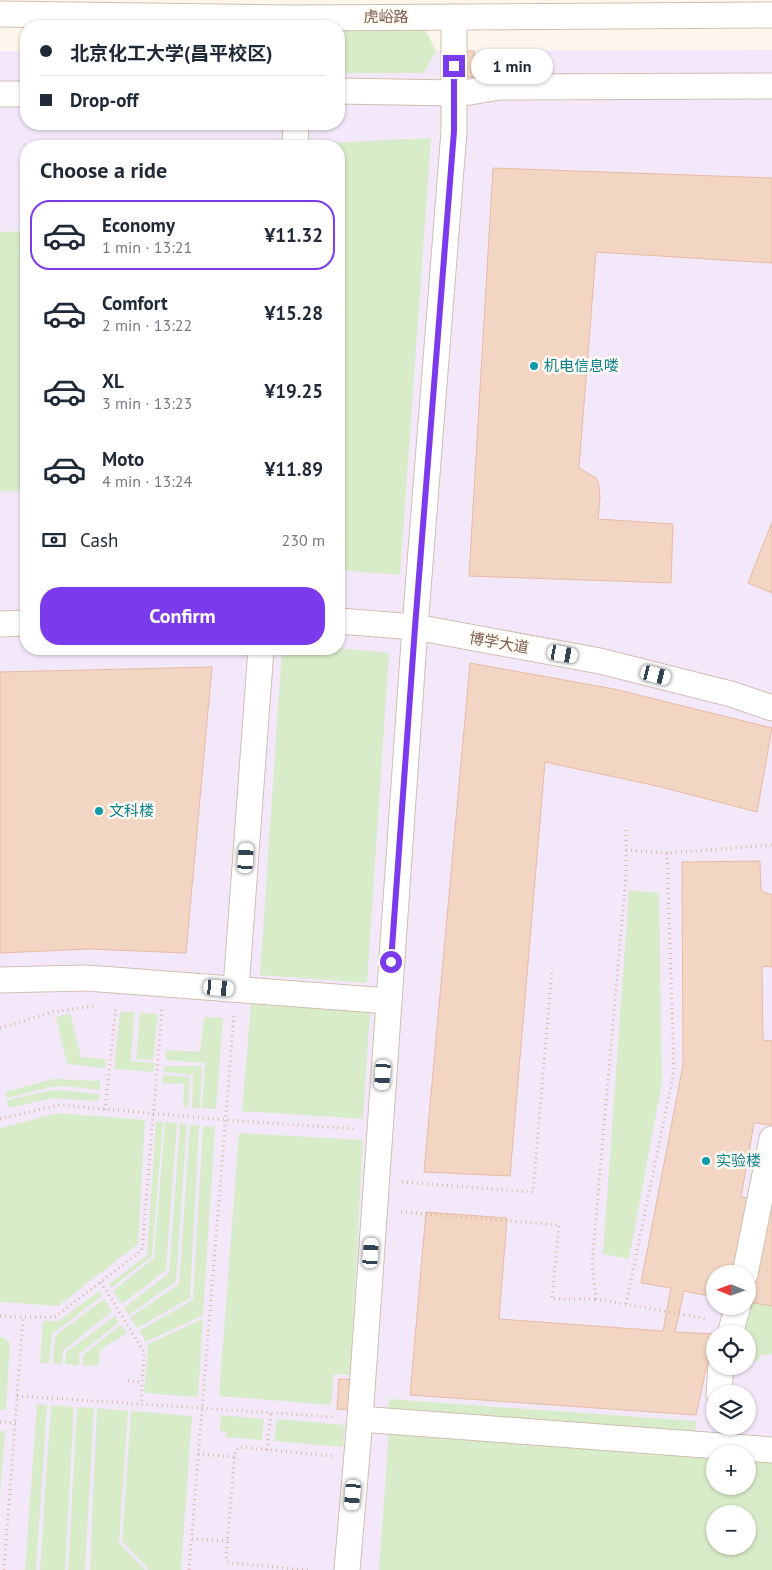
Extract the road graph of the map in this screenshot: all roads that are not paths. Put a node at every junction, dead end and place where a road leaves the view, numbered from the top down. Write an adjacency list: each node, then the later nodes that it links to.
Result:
1 (620, 8): 3 (street, 虎峪路); 4 (street, 虎峪路)
2 (0, 14): 5 (street, 虎峪路)
3 (772, 14)
4 (454, 17): 6 (street, 虎峪路); 9 (street)
5 (222, 20)
6 (345, 20)
7 (772, 86): 9 (street)
8 (345, 92): 9 (street)
9 (454, 93): 15 (street)
10 (0, 94): 11 (street)
11 (20, 94)
12 (345, 621): 15 (street, 博学大道)
13 (20, 623): 14 (street)
14 (0, 624)
15 (415, 627): 17 (street, 博学大道); 20 (street)
16 (261, 655): 19 (street)
17 (772, 708)
18 (0, 980): 19 (street)
19 (236, 989): 20 (street)
20 (388, 1001): 23 (street)
21 (772, 1139): 22 (street)
22 (747, 1265)
23 (360, 1419): 24 (street); 26 (street)
24 (715, 1436): 25 (street)
25 (772, 1450)
26 (347, 1570)

